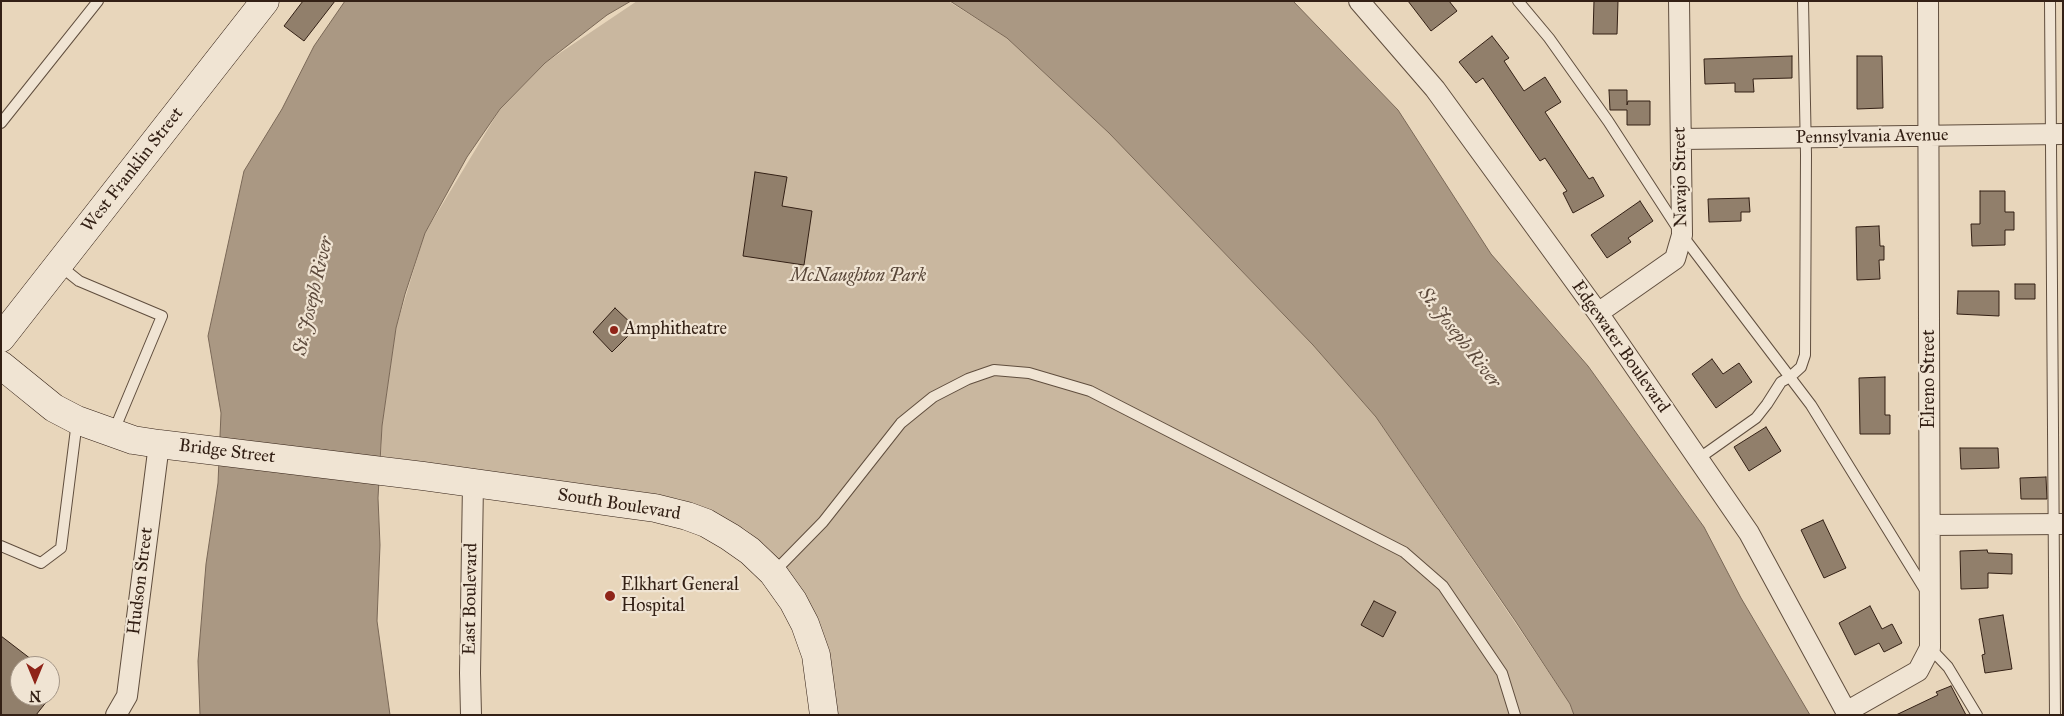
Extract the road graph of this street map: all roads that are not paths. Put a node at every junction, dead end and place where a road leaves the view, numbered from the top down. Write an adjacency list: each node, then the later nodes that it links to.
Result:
1 (98, 1): 9 (lane)
2 (265, 1): 15 (street, West Franklin Street)
3 (1359, 1): 16 (street, Edgewater Boulevard)
4 (1518, 1): 14 (lane)
5 (1679, 1): 13 (street, Navajo Street)
6 (1803, 1): 12 (lane)
7 (1928, 1): 11 (street, Elreno Street)
8 (2050, 1): 10 (lane)
9 (1, 123)
10 (2057, 134): 11 (street, Pennsylvania Avenue); 25 (lane)
11 (1930, 136): 12 (street, Pennsylvania Avenue); 26 (street, Elreno Street)
12 (1806, 138): 13 (street, Pennsylvania Avenue); 19 (lane)
13 (1680, 139): 14 (street, Navajo Street)
14 (1682, 235): 16 (street, Navajo Street); 19 (lane)
15 (59, 264): 17 (street, West Franklin Street); 21 (lane)
16 (1598, 313): 23 (street, Edgewater Boulevard)
17 (1, 338)
18 (1, 365): 20 (street, Bridge Street)
19 (1790, 377): 23 (lane); 29 (lane)
20 (77, 420): 21 (street, Bridge Street); 27 (lane)
21 (113, 434): 22 (street, Bridge Street)
22 (170, 446): 24 (street, Bridge Street); 32 (street, Hudson Street)
23 (1698, 459): 31 (street, Edgewater Boulevard)
24 (473, 483): 28 (street, South Boulevard); 33 (street, East Boulevard)
25 (2058, 524): 26 (street); 37 (lane)
26 (1930, 525): 29 (street, Elreno Street)
27 (1, 546)
28 (773, 573): 34 (street, South Boulevard); 35 (lane)
29 (1930, 598): 30 (street, Elreno Street)
30 (1930, 648): 31 (street, Elreno Street); 36 (lane)
31 (1847, 713)
32 (116, 715)
33 (471, 715)
34 (824, 715)
35 (1514, 715)
36 (1977, 715)
37 (2055, 715)

